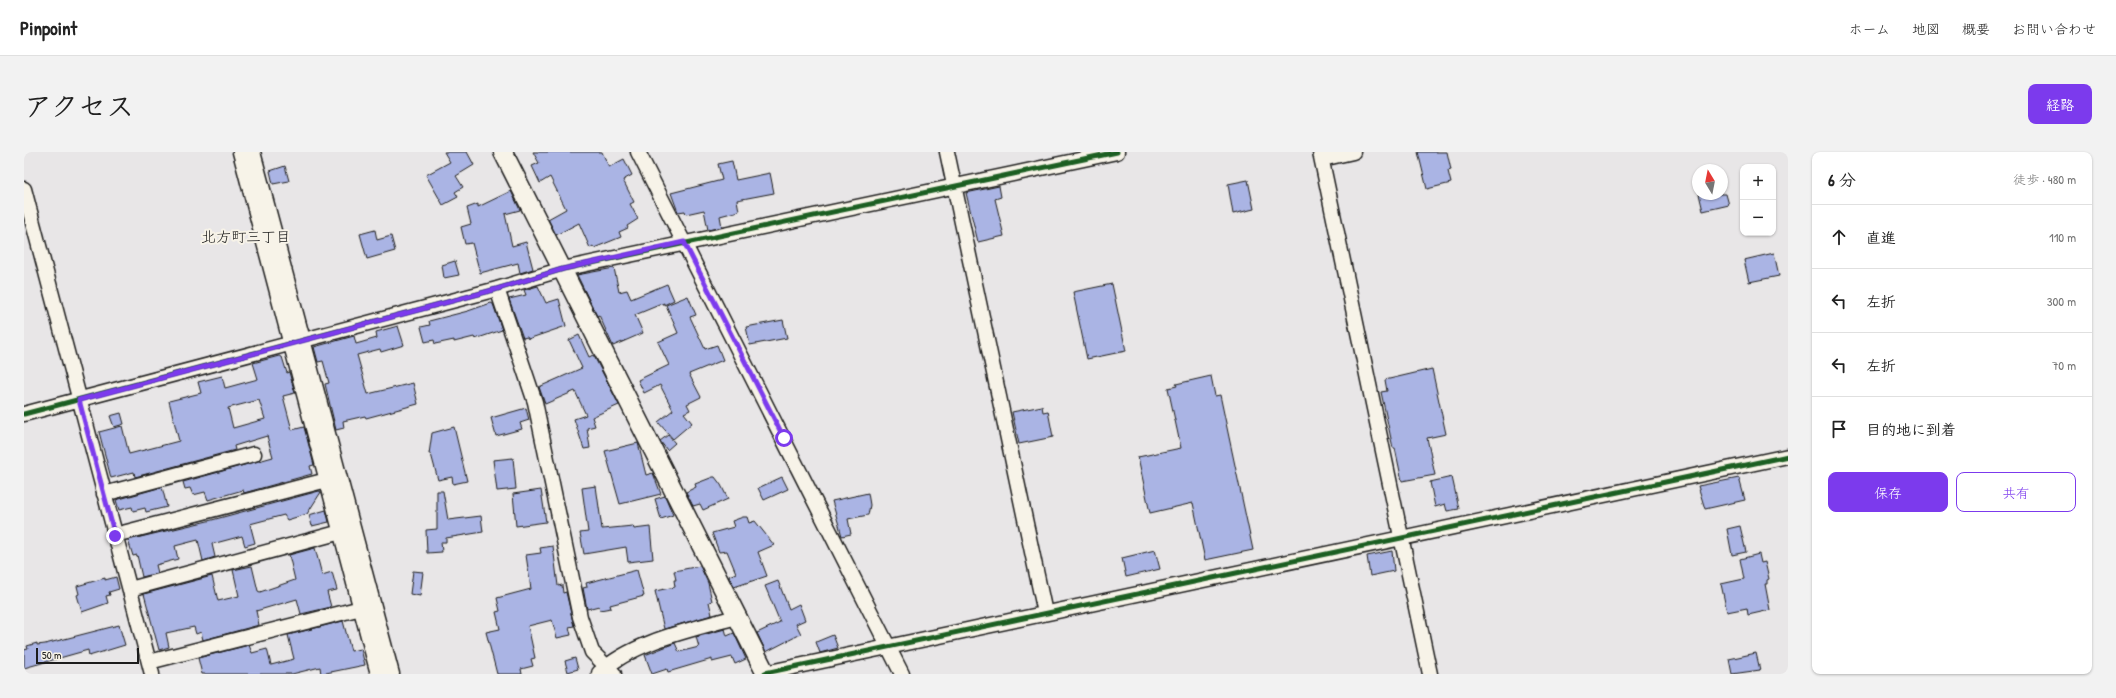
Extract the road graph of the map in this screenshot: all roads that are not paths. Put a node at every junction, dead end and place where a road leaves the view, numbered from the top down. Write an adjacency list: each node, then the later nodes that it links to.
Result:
1 (240, 152): 15 (street)
2 (253, 152): 14 (street)
3 (503, 152): 12 (street)
4 (638, 152): 11 (street)
5 (947, 152): 9 (street)
6 (1117, 152): 9 (street)
7 (1353, 152): 8 (street)
8 (1321, 155): 24 (street)
9 (954, 187): 11 (street); 27 (street)
10 (24, 190): 16 (street)
11 (684, 242): 12 (street); 29 (street)
12 (563, 269): 13 (street); 28 (street)
13 (497, 289): 14 (street); 31 (street)
14 (304, 340): 15 (street); 34 (street)
15 (290, 344): 16 (street); 20 (street)
16 (79, 400): 17 (street); 21 (street)
17 (24, 414)
18 (254, 454): 21 (street)
19 (1788, 456): 24 (street)
20 (327, 480): 22 (street); 23 (street)
21 (104, 494): 23 (street)
22 (341, 532): 25 (street); 26 (street)
23 (115, 536): 25 (street)
24 (1401, 538): 27 (street); 36 (street)
25 (130, 589): 30 (street)
26 (361, 608): 30 (street); 33 (street)
27 (1045, 613): 29 (street)
28 (736, 617): 31 (street); 32 (street)
29 (889, 648): 32 (street); 35 (street)
30 (151, 668)
31 (606, 672)
32 (766, 673)
33 (378, 674)
34 (392, 674)
35 (902, 674)
36 (1430, 674)

